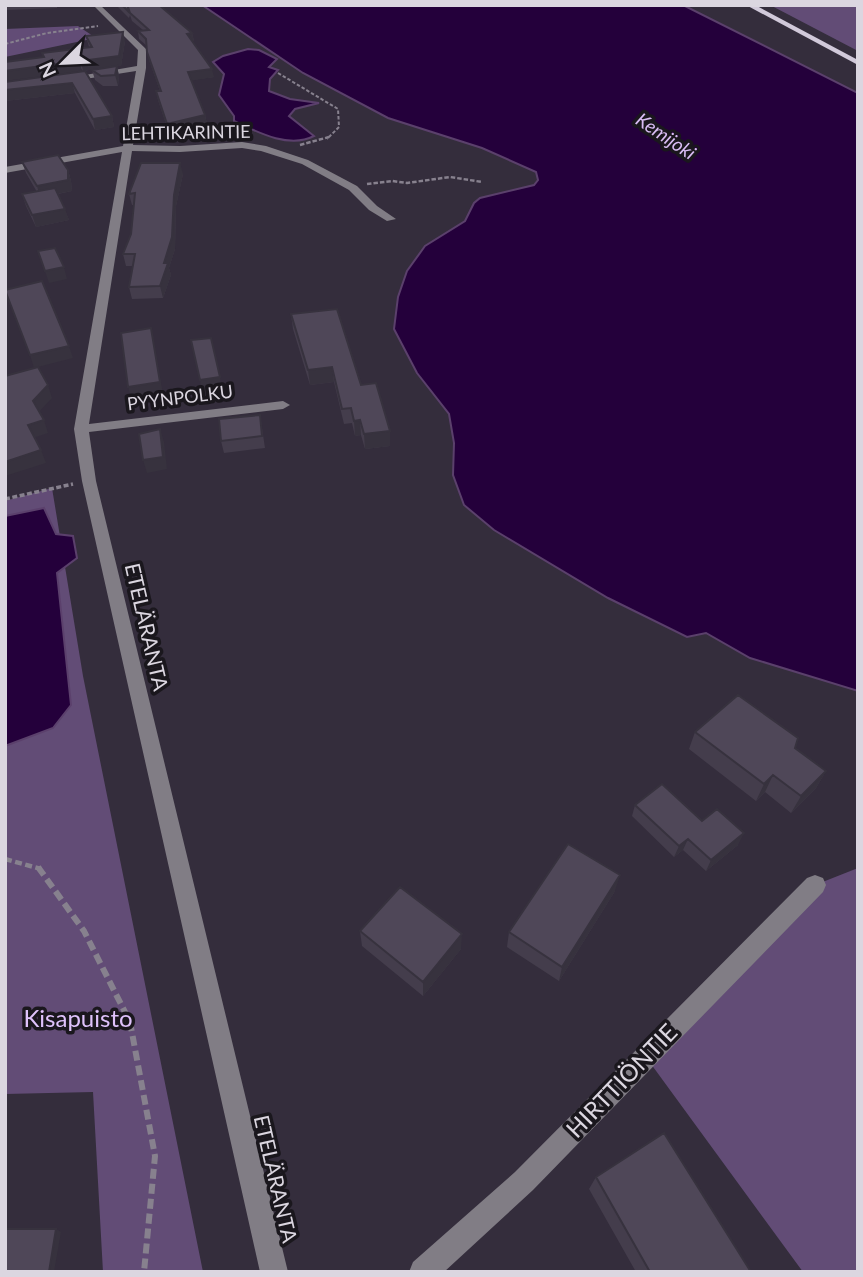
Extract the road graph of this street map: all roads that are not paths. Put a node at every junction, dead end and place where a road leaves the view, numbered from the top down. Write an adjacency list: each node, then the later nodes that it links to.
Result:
1 (96, 5): 4 (street)
2 (749, 5): 3 (main road)
3 (858, 62)
4 (142, 68): 5 (street); 6 (street, ETELÄRANTA)
5 (60, 79)
6 (127, 148): 7 (street, LEHTIKARINTIE); 8 (street, LEHTIKARINTIE); 10 (street, ETELÄRANTA)
7 (5, 170)
8 (391, 219)
9 (283, 405): 10 (street, PYYNPOLKU)
10 (81, 429): 12 (street, ETELÄRANTA)
11 (815, 885): 13 (street, HIRTTIÖNTIE)
12 (274, 1272)
13 (423, 1272)

